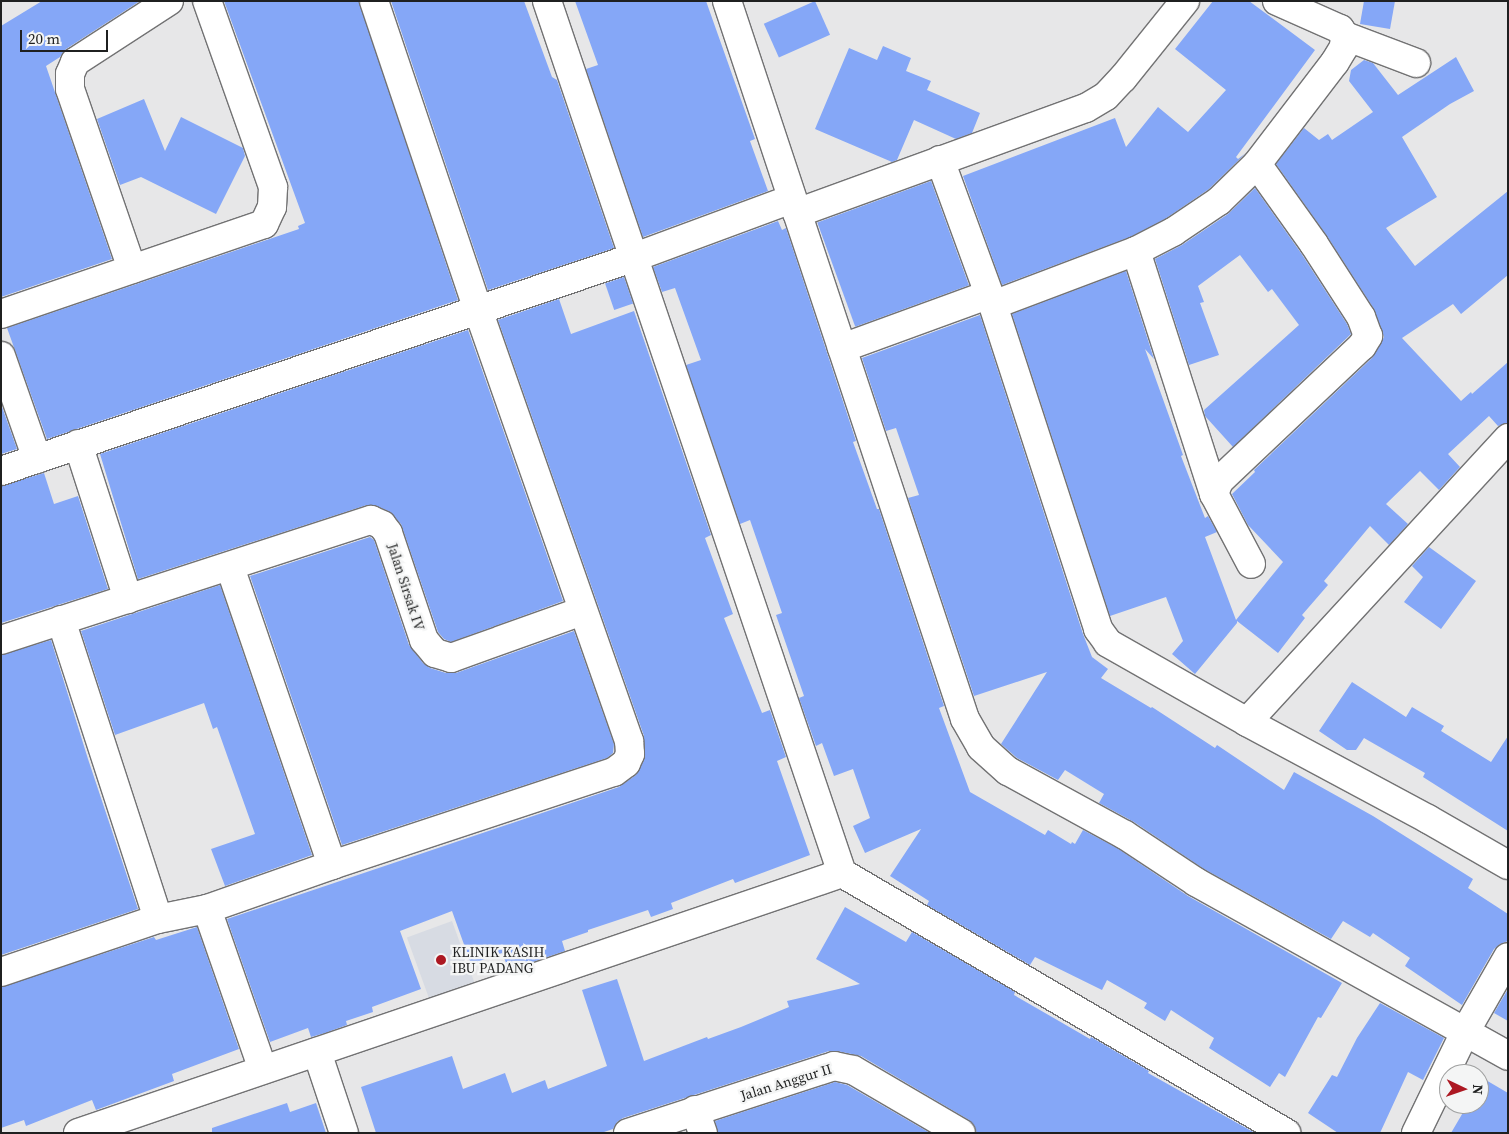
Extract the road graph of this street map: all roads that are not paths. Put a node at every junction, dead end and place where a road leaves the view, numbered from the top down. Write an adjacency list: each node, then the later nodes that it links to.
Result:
1 (169, 1): 15 (street)
2 (206, 1): 15 (street)
3 (374, 1): 17 (street)
4 (547, 1): 14 (street)
5 (727, 1): 12 (street)
6 (1185, 1): 10 (street)
7 (1276, 1): 8 (street)
8 (1345, 36): 9 (street); 11 (street)
9 (1416, 63)
10 (940, 160): 12 (street); 16 (street)
11 (1257, 164): 13 (street); 25 (street)
12 (795, 206): 14 (street); 19 (street)
13 (1136, 251): 16 (street); 25 (street)
14 (635, 257): 17 (street); 35 (street)
15 (132, 269): 18 (street)
16 (990, 300): 19 (street); 32 (street)
17 (478, 310): 22 (street); 29 (street)
18 (1, 314)
19 (842, 348): 40 (street)
20 (1, 356): 23 (street)
21 (1508, 438): 32 (street)
22 (78, 444): 23 (street); 28 (street)
23 (37, 459): 24 (street)
24 (1, 471)
25 (1214, 494): 26 (street)
26 (1251, 564)
27 (230, 567): 28 (street); 29 (street, Jalan Sirsak IV); 33 (street)
28 (128, 599): 30 (street)
29 (582, 611): 33 (street)
30 (61, 620): 31 (street); 37 (street)
31 (1, 640)
32 (1247, 722): 34 (street)
33 (332, 865): 36 (street)
34 (1508, 865)
35 (842, 873): 41 (street); 49 (street)
36 (207, 909): 37 (street); 43 (street)
37 (158, 919): 39 (street)
38 (1508, 956): 40 (street)
39 (1, 972)
40 (1465, 1032): 42 (street); 50 (street)
41 (317, 1052): 43 (street); 46 (street)
42 (1508, 1056)
43 (263, 1070): 45 (street)
44 (699, 1121): 47 (street, Jalan Anggur II); 48 (street, Jalan Anggur II)
45 (78, 1133)
46 (344, 1133)
47 (628, 1133)
48 (962, 1133)
49 (1286, 1133)
50 (1416, 1133)

